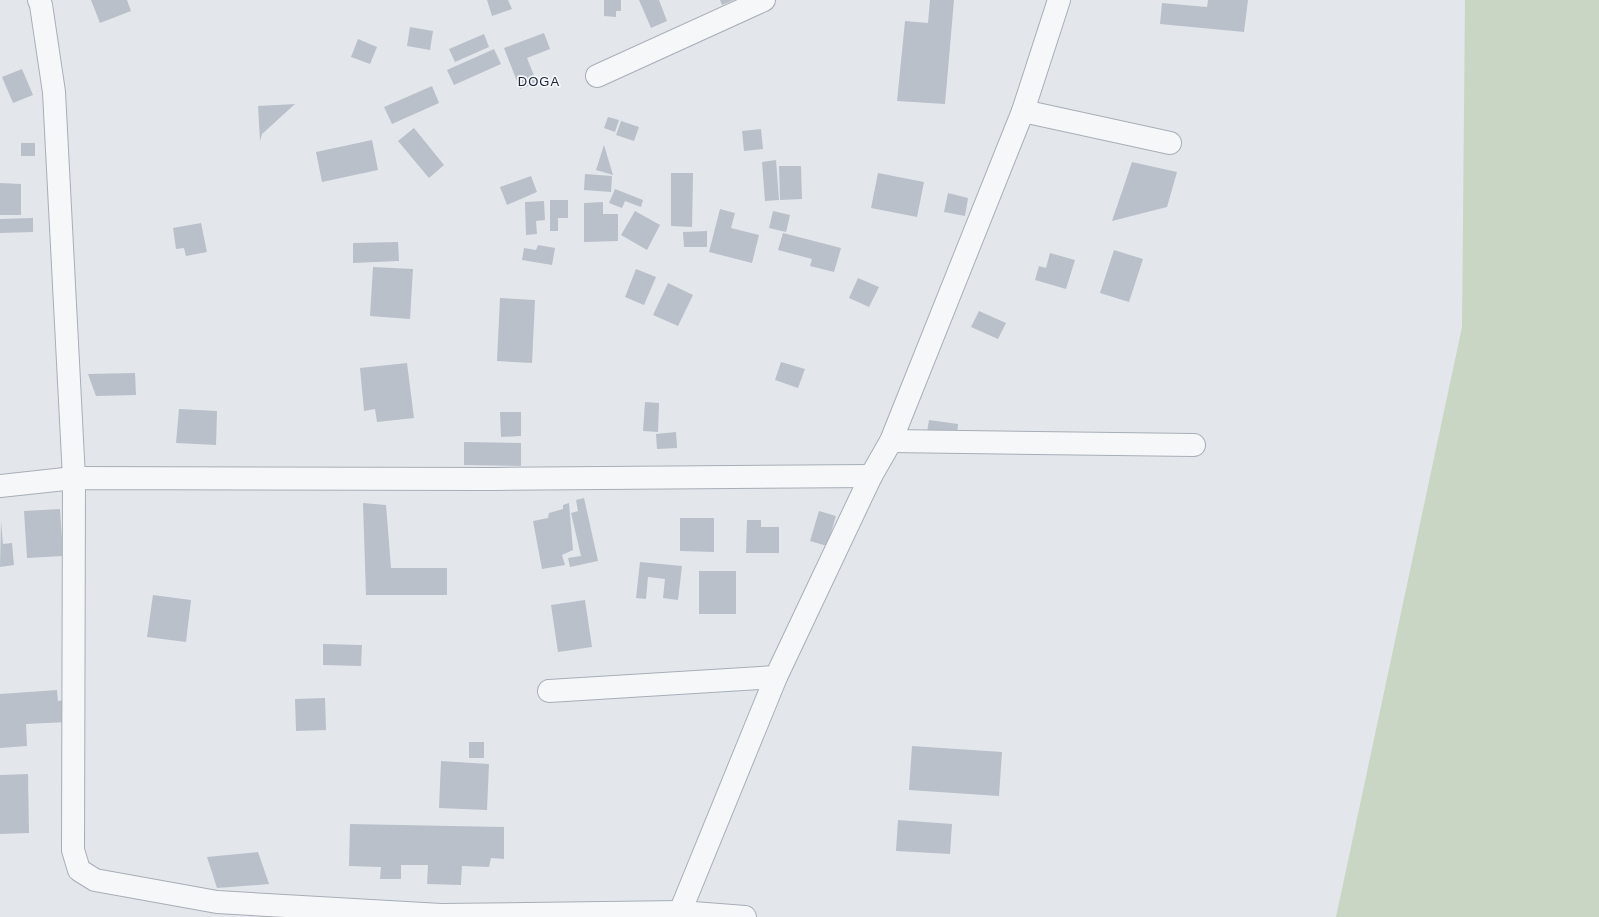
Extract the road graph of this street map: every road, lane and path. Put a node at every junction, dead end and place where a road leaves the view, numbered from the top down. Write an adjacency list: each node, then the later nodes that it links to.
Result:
1 (39, 0): 10 (street)
2 (764, 0): 4 (street)
3 (1059, 0): 5 (street)
4 (597, 76)
5 (1023, 111): 6 (street); 7 (street)
6 (1170, 143)
7 (891, 441): 8 (street); 9 (street)
8 (1194, 445)
9 (871, 476): 10 (street); 12 (street)
10 (74, 478): 11 (street); 14 (street)
11 (0, 486)
12 (776, 677): 13 (street); 14 (street)
13 (549, 691)
14 (679, 915): 15 (street)
15 (745, 917)

